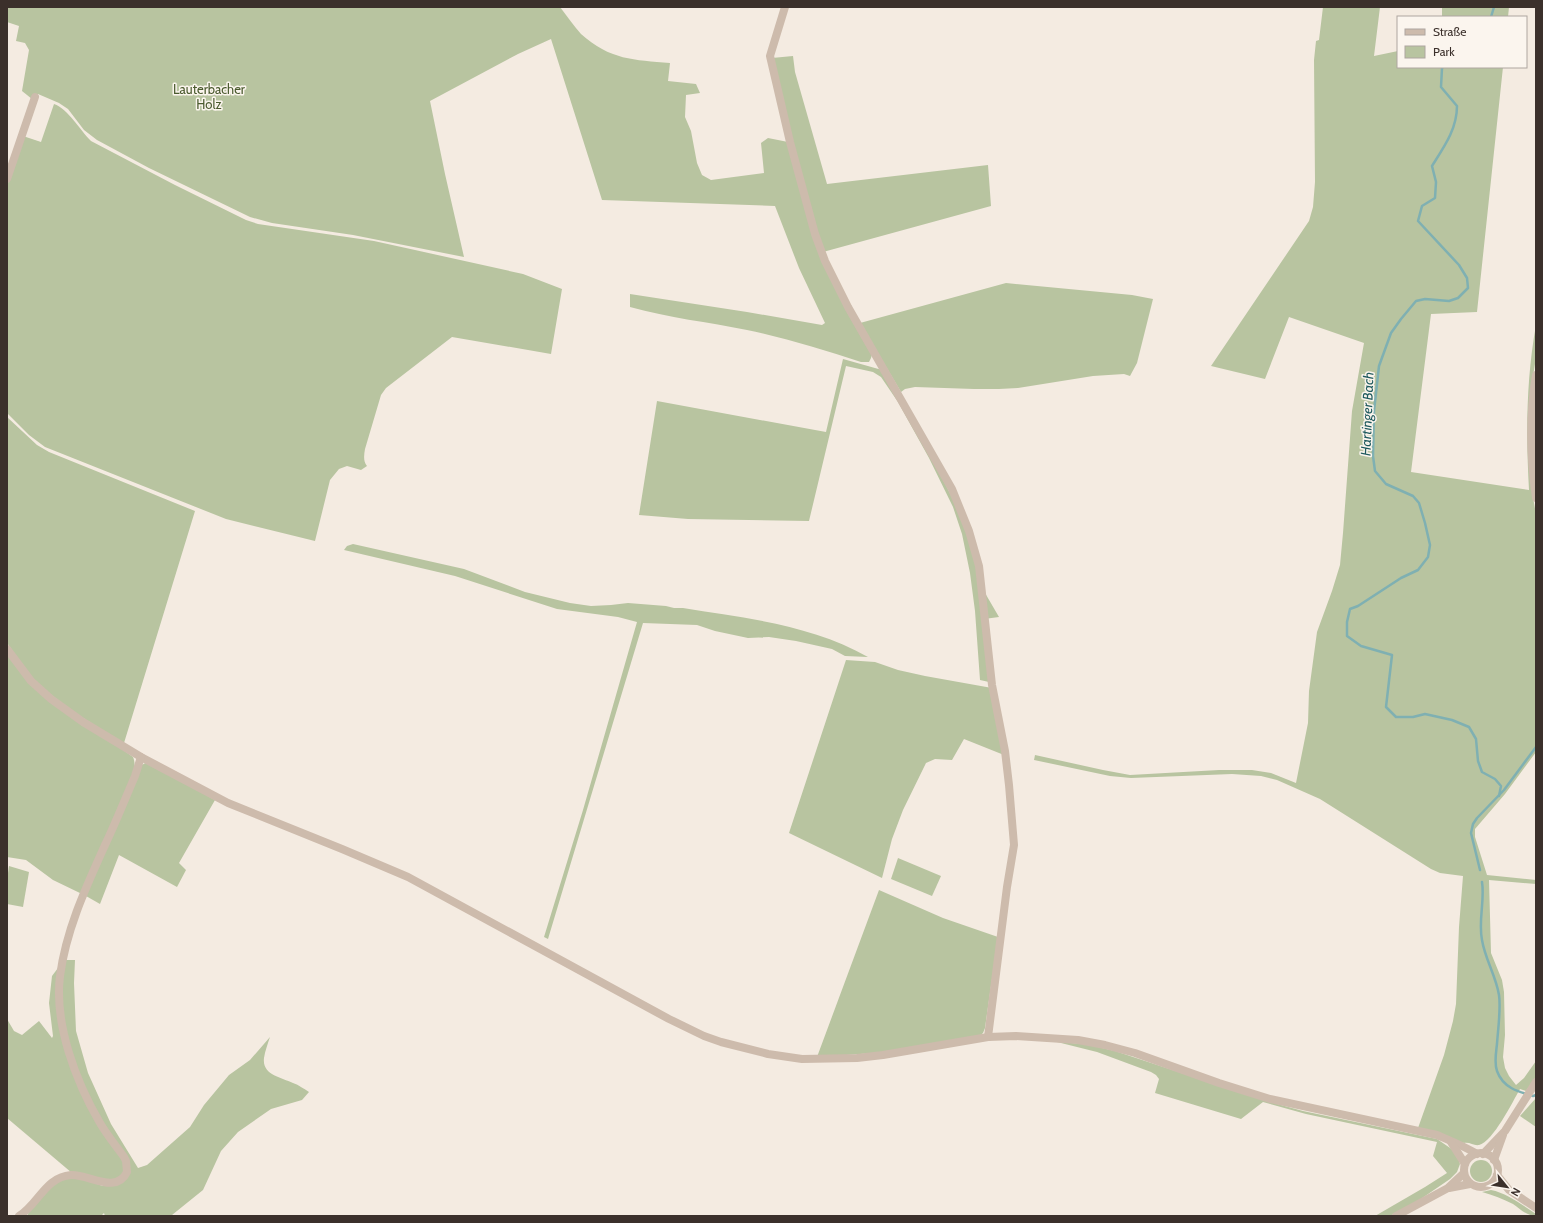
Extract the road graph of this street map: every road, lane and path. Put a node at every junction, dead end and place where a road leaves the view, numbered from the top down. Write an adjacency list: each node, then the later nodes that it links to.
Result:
1 (785, 7): 8 (street)
2 (35, 97): 3 (street)
3 (7, 179)
4 (1536, 375): 5 (street)
5 (1536, 498)
6 (7, 649): 7 (street)
7 (141, 757): 8 (street); 22 (street)
8 (988, 1037): 11 (street)
9 (1535, 1083): 10 (street)
10 (1505, 1131): 12 (street); 13 (street)
11 (1451, 1142): 12 (street); 14 (street)
12 (1480, 1154): 13 (street); 14 (street)
13 (1494, 1160): 16 (street)
14 (1465, 1164): 15 (street)
15 (1464, 1173): 17 (street); 19 (street)
16 (1497, 1175): 18 (street); 20 (street)
17 (1470, 1184): 18 (street); 19 (street)
18 (1490, 1184): 20 (street)
19 (1448, 1188): 23 (street)
20 (1509, 1190): 21 (street)
21 (1536, 1208)
22 (23, 1214)
23 (1396, 1216)

